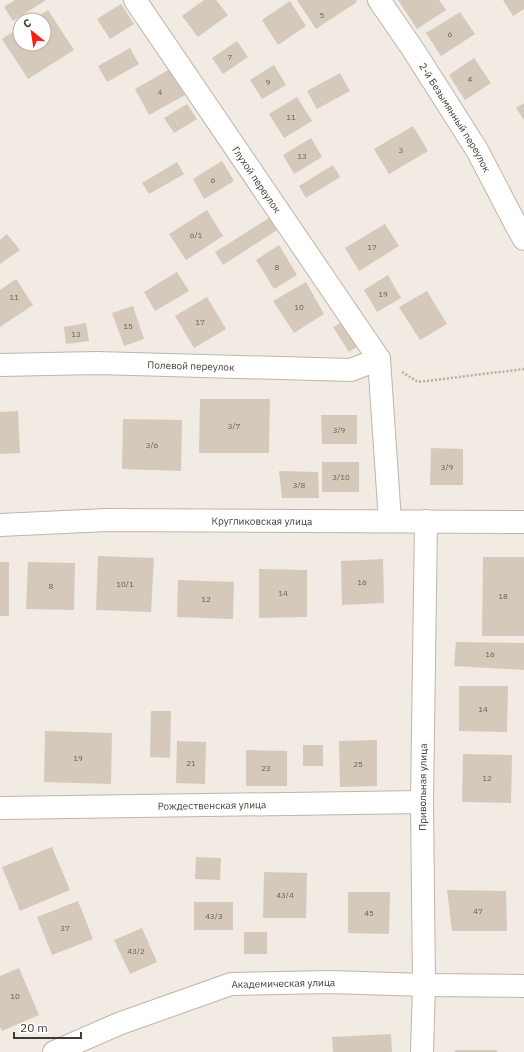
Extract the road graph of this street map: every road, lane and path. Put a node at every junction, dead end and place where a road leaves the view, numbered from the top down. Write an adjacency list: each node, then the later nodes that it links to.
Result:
1 (135, 0): 4 (street, Глухой переулок)
2 (379, 0): 3 (street, 2-й Безымянный переулок)
3 (524, 239)
4 (379, 359): 5 (street, Полевой переулок); 6 (path); 7 (street)
5 (0, 365)
6 (524, 369)
7 (390, 521): 8 (street, Кругликовская улица); 10 (street, Кругликовская улица)
8 (426, 522): 9 (street, Кругликовская улица); 11 (street, Привольная улица)
9 (524, 522)
10 (0, 525)
11 (422, 802): 12 (street, Рождественская улица); 13 (street, Привольная улица)
12 (2, 808)
13 (424, 985): 14 (street, Академическая улица); 15 (street, Академическая улица); 16 (street, Привольная улица)
14 (524, 986)
15 (54, 1052)
16 (422, 1052)

